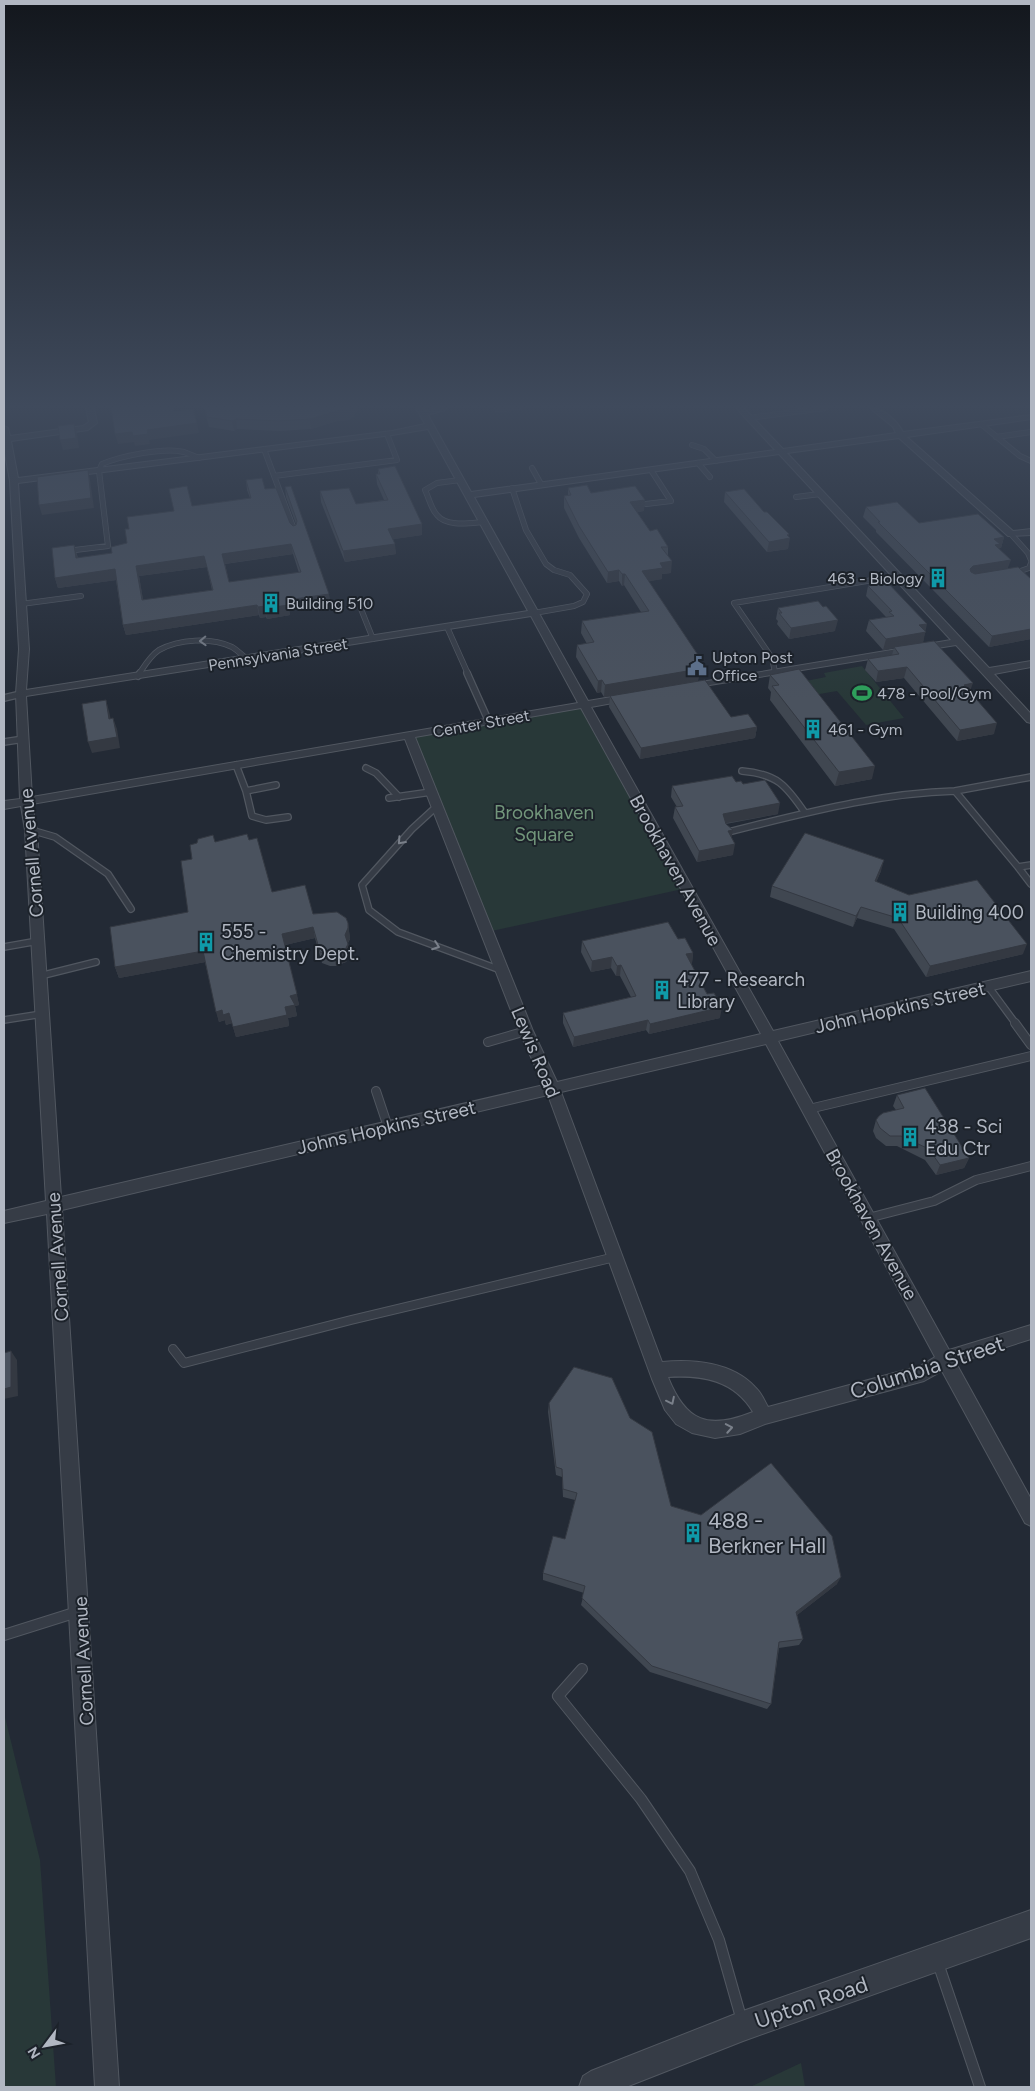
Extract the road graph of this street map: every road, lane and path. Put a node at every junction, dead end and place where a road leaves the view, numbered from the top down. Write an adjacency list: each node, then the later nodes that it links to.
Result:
1 (16, 506): 18 (street, Cornell Avenue)
2 (103, 506): 13 (lane)
3 (285, 506): 10 (lane)
4 (432, 506): 9 (lane)
5 (474, 506): 9 (street, Brookhaven Avenue)
6 (518, 506): 20 (lane)
7 (831, 506): 16 (street)
8 (979, 506): 12 (street)
9 (483, 522): 20 (street, Brookhaven Avenue)
10 (295, 532)
11 (1031, 532): 12 (street)
12 (1011, 534): 14 (lane)
13 (75, 550)
14 (1031, 562): 15 (lane)
15 (1006, 574)
16 (897, 576): 23 (street); 26 (lane)
17 (81, 596): 18 (lane)
18 (22, 604): 30 (street, Cornell Avenue)
19 (361, 608): 22 (lane)
20 (534, 613): 21 (street, Pennsylvania Street); 33 (street, Brookhaven Avenue)
21 (447, 627): 22 (street, Pennsylvania Street); 35 (lane)
22 (373, 639): 24 (street, Pennsylvania Street)
23 (958, 642): 26 (street); 27 (street)
24 (247, 659): 28 (street, Pennsylvania Street); 28 (lane, one-way to 28)
25 (1031, 664): 27 (street)
26 (775, 672): 29 (street)
27 (986, 672): 34 (street)
28 (138, 676): 30 (street, Pennsylvania Street)
29 (680, 688)
30 (22, 694): 32 (lane); 37 (street, Cornell Avenue)
31 (642, 695): 33 (street, Center Street)
32 (4, 698)
33 (585, 704): 35 (street, Center Street); 70 (street, Brookhaven Avenue)
34 (1031, 720)
35 (489, 722): 36 (street, Center Street)
36 (409, 736): 39 (street, Center Street); 46 (street, Lewis Road)
37 (24, 739): 38 (lane); 49 (street, Cornell Avenue)
38 (4, 742)
39 (236, 765): 44 (lane); 49 (street, Center Street)
40 (366, 768): 47 (lane)
41 (742, 771): 52 (lane)
42 (1031, 778): 45 (lane)
43 (276, 785): 44 (lane)
44 (246, 791): 53 (lane)
45 (955, 791): 52 (lane); 57 (lane)
46 (431, 792): 47 (lane); 51 (street, Lewis Road)
47 (399, 797): 48 (lane)
48 (389, 798)
49 (26, 801): 50 (street, Center Street); 54 (street, Cornell Avenue)
50 (4, 805)
51 (436, 807): 63 (street, Lewis Road); 63 (lane, one-way to 63)
52 (806, 813): 55 (lane)
53 (288, 817)
54 (31, 830): 59 (lane); 60 (street, Cornell Avenue)
55 (728, 832)
56 (1031, 864): 57 (lane)
57 (1018, 867): 58 (lane)
58 (1031, 884)
59 (131, 909)
60 (38, 940): 61 (lane); 64 (street, Cornell Avenue)
61 (4, 947)
62 (96, 962): 64 (lane)
63 (503, 971): 69 (street, Lewis Road)
64 (40, 976): 67 (street, Cornell Avenue)
65 (1031, 976): 66 (street, John Hopkins Street)
66 (988, 986): 70 (street, John Hopkins Street); 72 (lane)
67 (42, 1014): 68 (lane); 79 (street, Cornell Avenue)
68 (4, 1020)
69 (526, 1031): 71 (lane); 74 (street, Lewis Road)
70 (769, 1038): 74 (street, Johns Hopkins Street); 76 (street, Brookhaven Avenue)
71 (488, 1042)
72 (1031, 1044)
73 (1031, 1056): 76 (lane)
74 (553, 1089): 77 (street, Johns Hopkins Street); 82 (street, Lewis Road)
75 (376, 1091): 77 (lane)
76 (809, 1109): 81 (street, Brookhaven Avenue)
77 (388, 1128): 79 (street, Johns Hopkins Street)
78 (1031, 1166): 81 (lane)
79 (54, 1206): 80 (street, Johns Hopkins Street); 90 (street, Cornell Avenue)
80 (4, 1218)
81 (868, 1218): 85 (street, Brookhaven Avenue)
82 (615, 1257): 84 (lane); 86 (street, Lewis Road)
83 (1031, 1332): 85 (street, Columbia Street)
84 (173, 1349)
85 (946, 1359): 87 (street, Columbia Street); 89 (street, Brookhaven Avenue)
86 (657, 1370): 87 (street); 88 (street, Lewis Road, one-way to 88)
87 (764, 1416): 88 (street, Columbia Street, one-way to 87)
88 (693, 1427)
89 (1031, 1517)
90 (80, 1611): 91 (lane); 96 (street, Cornell Avenue)
91 (4, 1635)
92 (582, 1669): 95 (lane)
93 (1031, 1924): 94 (street, Upton Road)
94 (936, 1958): 95 (street, Upton Road); 98 (lane)
95 (743, 2026): 97 (street, Upton Road)
96 (107, 2087)
97 (594, 2087)
98 (980, 2087)

